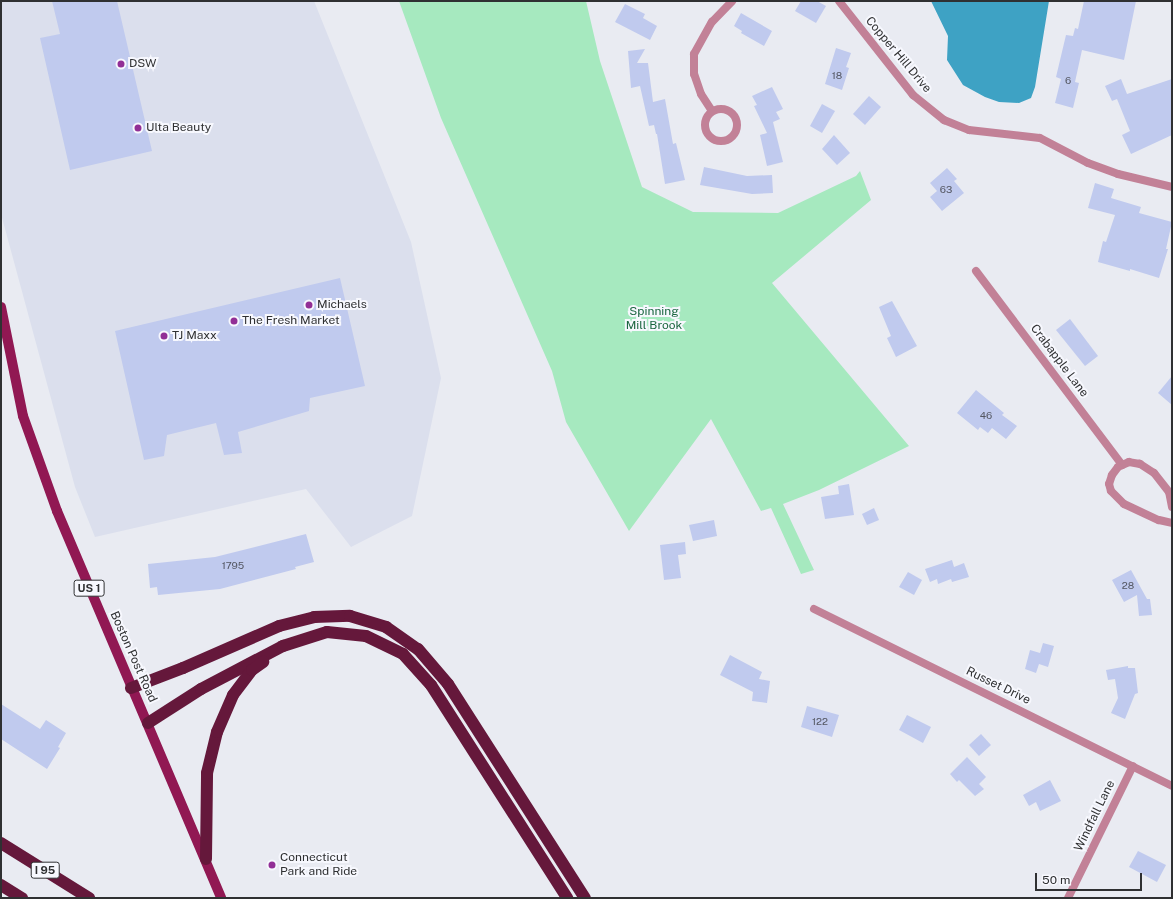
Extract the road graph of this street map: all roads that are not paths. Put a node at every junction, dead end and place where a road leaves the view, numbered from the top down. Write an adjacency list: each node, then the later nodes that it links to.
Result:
1 (732, 1): 3 (street)
2 (839, 1): 4 (street, Copper Hill Drive)
3 (712, 111): 3 (street)
4 (1172, 186)
5 (976, 271): 7 (street, Crabapple Lane)
6 (1, 307): 12 (main road, Boston Post Road / US 1)
7 (1122, 465): 8 (street); 9 (street)
8 (1172, 507)
9 (1172, 523)
10 (814, 609): 14 (street, Russet Drive)
11 (282, 646): 13 (highway); 17 (highway); 22 (highway)
12 (131, 688): 13 (main road, Boston Post Road / US 1); 23 (highway)
13 (148, 723): 17 (main road, Boston Post Road / US 1)
14 (1134, 766): 15 (street, Russet Drive); 24 (street, Windfall Lane)
15 (1172, 786)
16 (1, 843): 20 (highway, I 95)
17 (206, 859): 21 (main road, Boston Post Road / US 1)
18 (1, 885): 19 (highway)
19 (22, 898)
20 (89, 898)
21 (221, 898)
22 (567, 898)
23 (585, 898)
24 (1068, 898)

